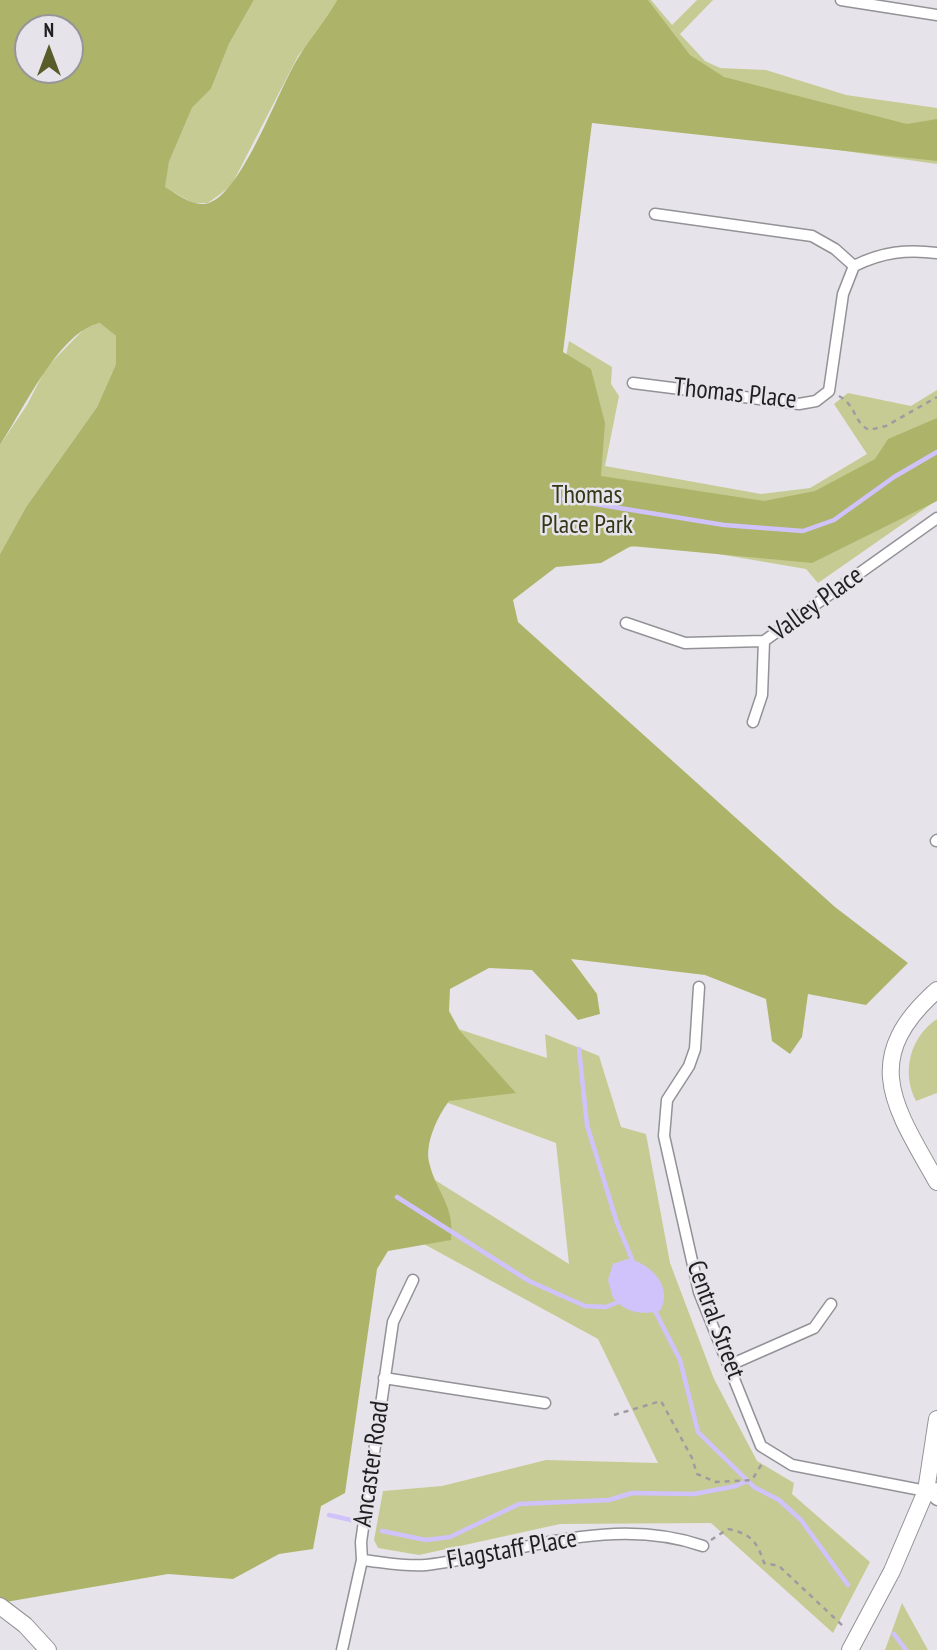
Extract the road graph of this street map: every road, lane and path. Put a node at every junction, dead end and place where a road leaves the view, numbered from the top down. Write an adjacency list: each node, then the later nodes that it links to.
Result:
1 (842, 0): 2 (street)
2 (937, 15)
3 (655, 215): 5 (street)
4 (937, 253): 5 (street)
5 (854, 266): 7 (street, Thomas Place)
6 (633, 383): 7 (street, Thomas Place)
7 (830, 391): 8 (path)
8 (937, 397)
9 (937, 518): 11 (street, Valley Place)
10 (626, 623): 11 (street)
11 (764, 641): 12 (street, Valley Place)
12 (753, 722)
13 (699, 987): 18 (street, Central Street)
14 (937, 990): 15 (street)
15 (937, 1182)
16 (413, 1280): 19 (street, Ancaster Road)
17 (831, 1304): 18 (street)
18 (730, 1365): 23 (street, Central Street)
19 (384, 1378): 20 (street); 26 (street, Ancaster Road)
20 (545, 1403)
21 (614, 1415): 23 (path)
22 (937, 1419): 24 (street)
23 (770, 1451): 24 (street)
24 (933, 1493): 31 (street)
25 (703, 1546): 26 (street, Flagstaff Place); 28 (path)
26 (362, 1560): 30 (street, Ancaster Road)
27 (0, 1606): 29 (street)
28 (842, 1626)
29 (48, 1650)
30 (342, 1650)
31 (850, 1650)

